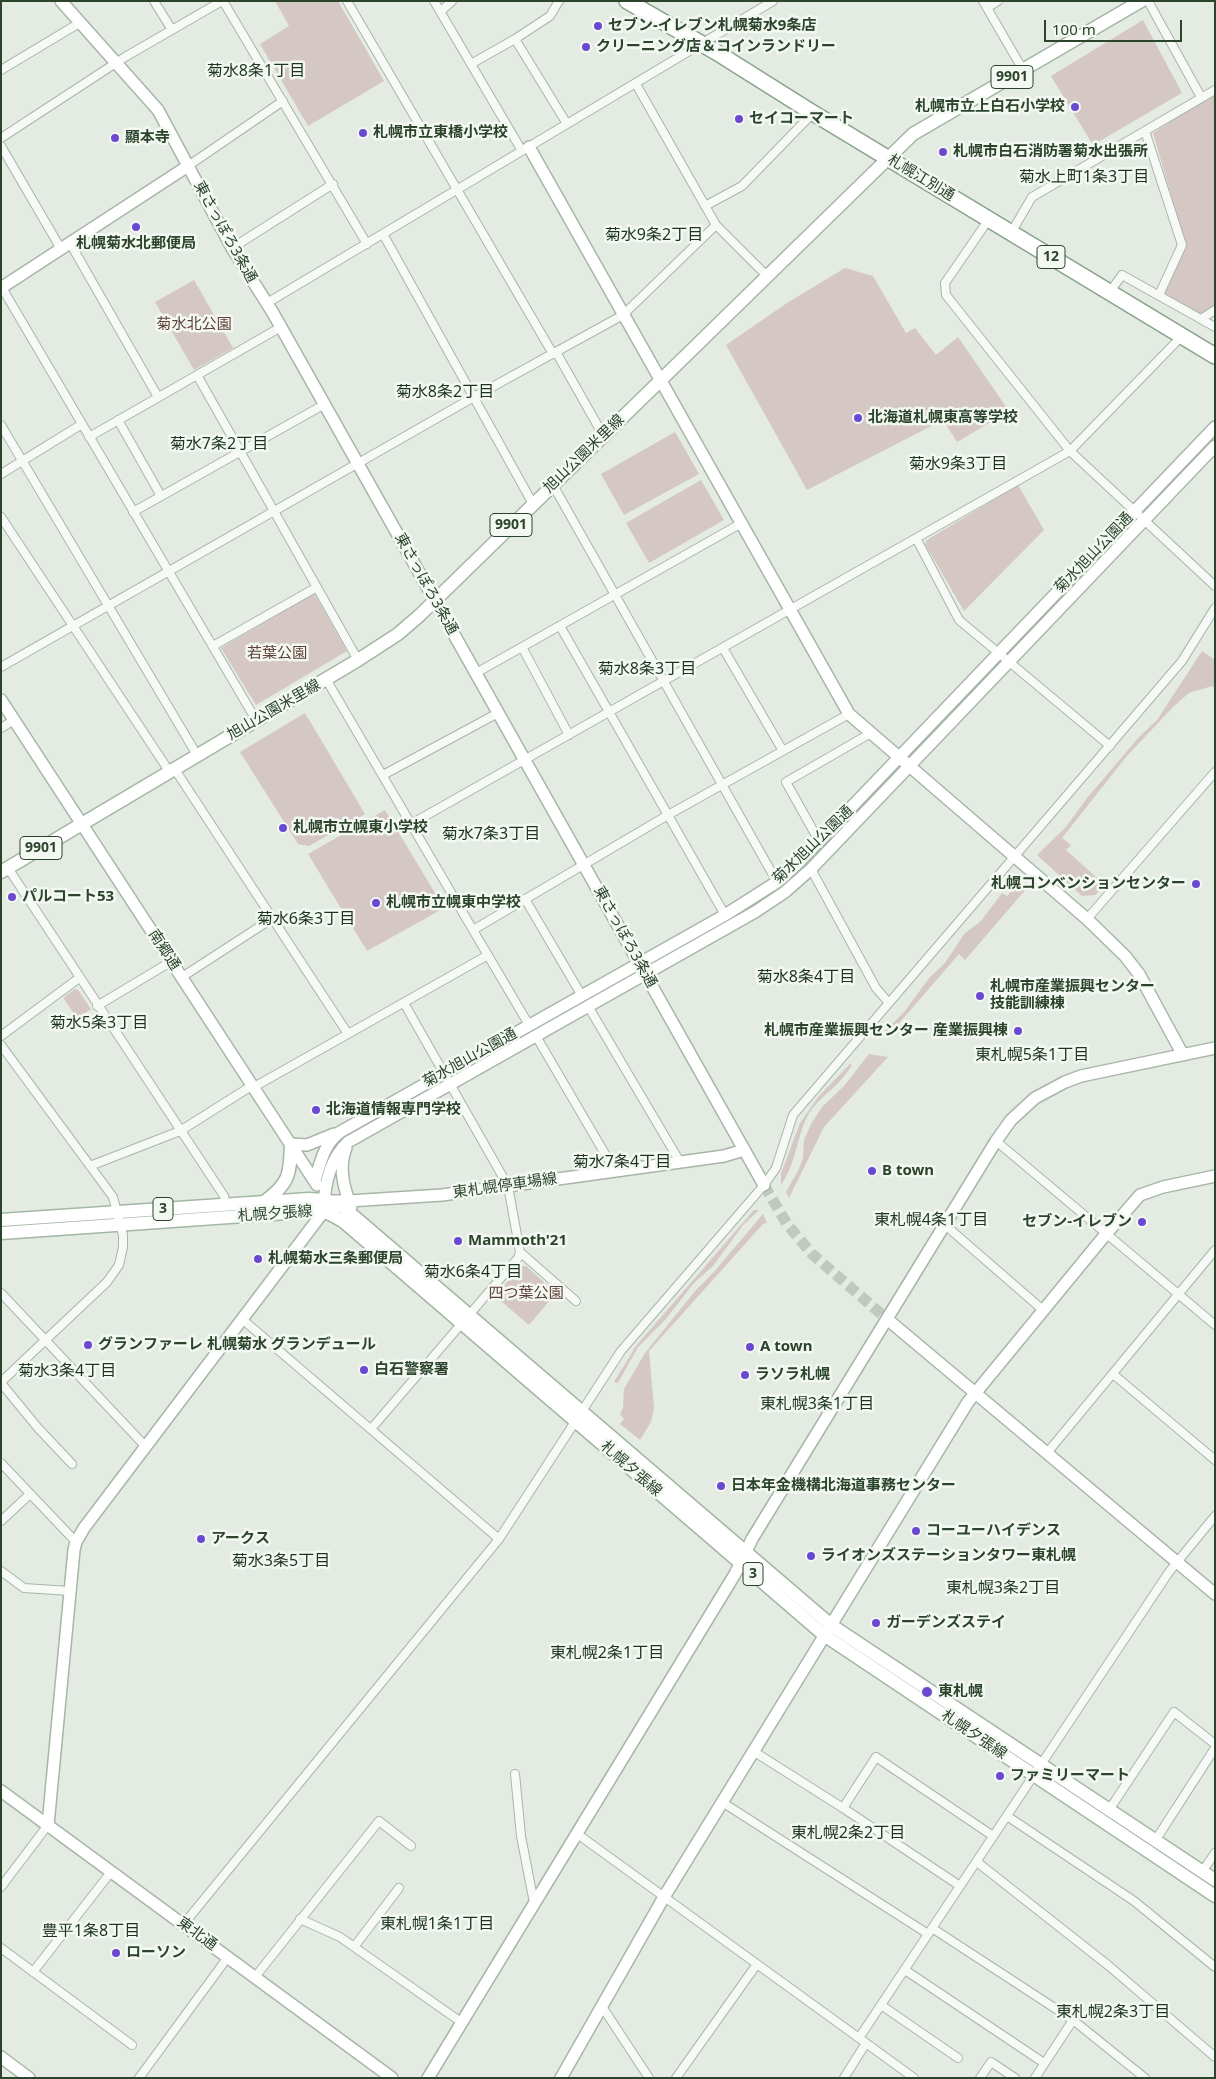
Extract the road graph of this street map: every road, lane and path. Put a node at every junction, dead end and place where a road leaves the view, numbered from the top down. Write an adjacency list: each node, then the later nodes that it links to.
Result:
1 (61, 1): 15 (street, 東さっぽろ3条通)
2 (154, 1): 16 (street)
3 (223, 1): 16 (street); 26 (street)
4 (347, 1): 36 (street)
5 (434, 1): 14 (street)
6 (452, 1): 14 (street)
7 (559, 1): 17 (street)
8 (627, 1): 18 (highway, 札幌江別通 / 12)
9 (773, 1): 18 (street)
10 (998, 1): 13 (street)
11 (1141, 1): 22 (main road, 旭山公園米里線 / 9901)
12 (1148, 1): 25 (street)
13 (985, 5): 22 (street)
14 (440, 11): 20 (street)
15 (80, 22): 19 (street, 東さっぽろ3条通); 21 (street)
16 (172, 30): 19 (street)
17 (515, 39): 20 (street); 28 (street)
18 (701, 44): 23 (street); 27 (highway, 札幌江別通 / 12)
19 (117, 62): 30 (street); 34 (street, 東さっぽろ3条通)
20 (471, 64): 32 (street)
21 (1, 70)
22 (1023, 70): 33 (main road, 旭山公園米里線 / 9901)
23 (636, 84): 28 (street); 37 (street)
24 (1215, 90): 25 (street)
25 (1201, 98): 29 (street)
26 (283, 101): 34 (street); 35 (street)
27 (813, 114): 33 (highway, 札幌江別通 / 12); 37 (street)
28 (567, 124): 32 (street)
29 (1145, 130): 40 (street); 48 (street)
30 (1, 138)
31 (1, 146): 43 (street)
32 (525, 149): 36 (street); 51 (street)
33 (887, 158): 38 (highway, 札幌江別通 / 12); 45 (main road, 旭山公園米里線 / 9901)
34 (188, 166): 43 (street); 44 (street, 東さっぽろ3条通)
35 (333, 184): 42 (street); 44 (street)
36 (457, 189): 41 (street); 56 (street)
37 (705, 206): 39 (street)
38 (989, 219): 40 (highway, 札幌江別通 / 12); 71 (street)
39 (716, 225): 45 (street); 51 (street)
40 (1011, 233): 47 (highway, 札幌江別通 / 12)
41 (383, 234): 42 (street); 61 (street)
42 (367, 244): 49 (street)
43 (66, 246): 46 (street); 60 (street)
44 (232, 248): 49 (street, 東さっぽろ3条通)
45 (767, 276): 59 (main road, 旭山公園米里線 / 9901)
46 (2, 287): 64 (street)
47 (1109, 292): 48 (street); 55 (highway, 札幌江別通 / 12)
48 (1159, 295): 52 (street)
49 (267, 303): 53 (street, 東さっぽろ3条通)
50 (1215, 310): 52 (street)
51 (623, 315): 56 (street); 59 (street)
52 (1201, 320): 54 (street)
53 (281, 327): 58 (street); 62 (street, 東さっぽろ3条通)
54 (1215, 327)
55 (1182, 336): 57 (highway, 札幌江別通 / 12); 71 (street)
56 (554, 353): 61 (street); 67 (street)
57 (1215, 356)
58 (197, 375): 60 (street); 70 (street)
59 (660, 380): 67 (main road, 旭山公園米里線 / 9901); 83 (street)
60 (158, 397): 63 (street)
61 (474, 397): 73 (street); 77 (street)
62 (325, 404): 70 (street); 73 (street, 東さっぽろ3条通)
63 (118, 420): 68 (street); 76 (street)
64 (82, 424): 68 (street); 72 (street)
65 (1, 425): 72 (street)
66 (1215, 427): 79 (street, 菊水旭山公園通)
67 (603, 435): 75 (main road, 旭山公園米里線 / 9901)
68 (89, 437): 80 (street)
69 (1215, 446): 82 (street, 菊水旭山公園通)
70 (241, 451): 76 (street); 78 (street)
71 (1070, 451): 79 (street); 84 (street)
72 (22, 460): 74 (street); 90 (street)
73 (358, 463): 78 (street); 89 (street, 東さっぽろ3条通)
74 (1, 474)
75 (553, 485): 77 (main road, 旭山公園米里線 / 9901); 88 (street)
76 (161, 496): 80 (street)
77 (533, 504): 89 (main road, 旭山公園米里線 / 9901)
78 (274, 510): 85 (street); 87 (street)
79 (1135, 510): 82 (street); 98 (street, 菊水旭山公園通)
80 (133, 512): 85 (street)
81 (1, 517): 93 (street)
82 (1145, 520): 86 (street); 100 (street, 菊水旭山公園通)
83 (740, 524): 88 (street); 92 (street)
84 (916, 538): 92 (street); 98 (street)
85 (169, 572): 90 (street); 95 (street)
86 (1215, 586)
87 (317, 587): 95 (street); 99 (street)
88 (614, 595): 94 (street); 104 (street)
89 (435, 600): 99 (main road, 旭山公園米里線 / 9901); 102 (street, 東さっぽろ3条通)
90 (108, 606): 93 (street); 116 (street)
91 (1215, 608): 114 (street)
92 (789, 611): 97 (street); 108 (street)
93 (74, 626): 101 (street); 120 (street)
94 (560, 626): 96 (street); 106 (street)
95 (213, 646): 110 (street)
96 (522, 647): 102 (street); 113 (street)
97 (723, 648): 104 (street); 115 (street)
98 (998, 654): 100 (street); 117 (street, 菊水旭山公園通)
99 (358, 660): 103 (main road, 旭山公園米里線 / 9901)
100 (1008, 662): 114 (street); 119 (street, 菊水旭山公園通)
101 (1, 667)
102 (476, 673): 107 (street, 東さっぽろ3条通)
103 (326, 679): 110 (main road, 旭山公園米里線 / 9901); 122 (street)
104 (663, 681): 106 (street); 123 (street)
105 (1, 700): 109 (street, 南郷通)
106 (609, 712): 113 (street); 124 (street)
107 (498, 713): 118 (street, 東さっぽろ3条通); 122 (street)
108 (849, 714): 112 (street); 115 (street)
109 (14, 720): 111 (street); 125 (street, 南郷通)
110 (256, 720): 116 (main road, 旭山公園米里線 / 9901)
111 (1, 728)
112 (871, 734): 117 (street); 127 (street)
113 (569, 735): 118 (street)
114 (1110, 746): 128 (street)
115 (783, 751): 123 (street)
116 (198, 755): 120 (main road, 旭山公園米里線 / 9901)
117 (899, 758): 119 (street); 127 (street, 菊水旭山公園通)
118 (524, 760): 126 (street); 129 (street, 東さっぽろ3条通)
119 (908, 766): 128 (street); 130 (street, 菊水旭山公園通)
120 (172, 770): 125 (main road, 旭山公園米里線 / 9901); 135 (street)
121 (1215, 772): 136 (street)
122 (383, 775): 126 (street)
123 (721, 785): 124 (street); 132 (street)
124 (668, 815): 129 (street); 134 (street)
125 (82, 824): 131 (main road, 旭山公園米里線 / 9901); 139 (street, 南郷通)
126 (411, 824): 137 (street)
127 (819, 841): 132 (street, 菊水旭山公園通)
128 (1015, 857): 136 (street); 145 (street)
129 (584, 864): 133 (street); 140 (street, 東さっぽろ3条通)
130 (811, 869): 140 (street, 菊水旭山公園通); 145 (street)
131 (5, 870): 142 (street)
132 (777, 882): 134 (street, 菊水旭山公園通)
133 (525, 899): 137 (street); 143 (street)
134 (725, 915): 140 (street, 菊水旭山公園通)
135 (272, 918): 141 (street); 149 (street)
136 (1087, 919): 154 (street)
137 (474, 930): 138 (street)
138 (488, 955): 144 (street); 148 (street)
139 (172, 962): 141 (street, 南郷通); 146 (street)
140 (643, 969): 143 (street, 菊水旭山公園通); 147 (street, 菊水旭山公園通); 163 (street, 東さっぽろ3条通)
141 (182, 977): 157 (street, 南郷通)
142 (80, 978): 146 (street); 150 (street)
143 (582, 996): 148 (street, 菊水旭山公園通)
144 (404, 1003): 149 (street); 155 (street)
145 (889, 1003): 169 (street)
146 (97, 1006): 158 (street)
147 (588, 1006): 151 (street, 菊水旭山公園通); 164 (street)
148 (529, 1025): 155 (street, 菊水旭山公園通)
149 (348, 1034): 157 (street)
150 (1, 1036)
151 (536, 1036): 156 (street, 菊水旭山公園通); 166 (street)
152 (1, 1045): 165 (street)
153 (1215, 1048): 154 (street)
154 (1183, 1055): 160 (street)
155 (444, 1072): 156 (street); 159 (street, 菊水旭山公園通)
156 (451, 1084): 161 (street, 菊水旭山公園通); 170 (street)
157 (254, 1086): 158 (street); 162 (street, 南郷通)
158 (180, 1130): 165 (street); 173 (street)
159 (340, 1132): 162 (street); 168 (street, 菊水旭山公園通)
160 (996, 1141): 178 (street); 180 (street)
161 (348, 1142): 171 (street); 174 (street, 菊水旭山公園通)
162 (291, 1144): 168 (street, 南郷通); 172 (main road)
163 (744, 1150): 164 (street, 東札幌停車場線); 169 (street, 東さっぽろ3条通)
164 (680, 1162): 166 (street, 東札幌停車場線)
165 (90, 1166): 176 (street)
166 (615, 1171): 170 (street, 東札幌停車場線)
167 (1215, 1176): 180 (street)
168 (315, 1180): 174 (street, 南郷通)
169 (764, 1185): 195 (street)
170 (508, 1186): 171 (street, 東札幌停車場線); 182 (street)
171 (349, 1201): 174 (street, 東札幌停車場線); 175 (street)
172 (264, 1202): 173 (main road, 札幌夕張線 / 3); 174 (main road, 札幌夕張線 / 3)
173 (226, 1204): 176 (main road, 札幌夕張線 / 3)
174 (324, 1206): 175 (main road, 札幌夕張線 / 3); 176 (main road, 札幌夕張線 / 3); 187 (street); 188 (main road, 札幌夕張線 / 3)
175 (354, 1215): 188 (main road, 札幌夕張線 / 3)
176 (119, 1218): 177 (main road, 札幌夕張線 / 3); 179 (main road, 札幌夕張線 / 3); 191 (street)
177 (1, 1220)
178 (945, 1225): 186 (street); 189 (street)
179 (1, 1233)
180 (1106, 1234): 184 (street); 186 (street)
181 (1215, 1250): 184 (street)
182 (520, 1252): 185 (street); 188 (street)
183 (1, 1294): 191 (street)
184 (1179, 1295): 190 (street); 192 (street)
185 (576, 1302)
186 (1043, 1310): 194 (street)
187 (242, 1319): 196 (street); 197 (street)
188 (465, 1319): 195 (main road, 札幌夕張線 / 3); 196 (street)
189 (887, 1319): 194 (street); 207 (street)
190 (1215, 1325)
191 (45, 1340): 193 (street); 197 (street)
192 (1112, 1374): 198 (street); 199 (street)
193 (1, 1382): 201 (street)
194 (974, 1393): 198 (street); 212 (street)
195 (579, 1417): 205 (street); 207 (main road, 札幌夕張線 / 3)
196 (371, 1429): 205 (street)
197 (146, 1447): 206 (street)
198 (1047, 1453): 208 (street)
199 (1215, 1460)
200 (1, 1463): 202 (street)
201 (72, 1464)
202 (30, 1494): 204 (street); 206 (street)
203 (1215, 1516): 208 (street)
204 (1, 1521)
205 (499, 1540): 241 (street)
206 (76, 1542): 210 (street)
207 (743, 1558): 212 (main road, 札幌夕張線 / 3); 224 (street)
208 (1176, 1562): 211 (street); 216 (street)
209 (1, 1571): 210 (street)
210 (70, 1592): 223 (street)
211 (1215, 1594)
212 (828, 1630): 215 (street); 216 (main road, 札幌夕張線 / 3)
213 (1215, 1744): 221 (street)
214 (1215, 1748): 226 (street)
215 (754, 1751): 219 (street); 220 (street)
216 (1037, 1770): 221 (main road, 札幌夕張線 / 3); 222 (street); 237 (main road, 札幌夕張線 / 3)
217 (515, 1774): 239 (street)
218 (1, 1791): 223 (street, 東北通)
219 (722, 1802): 238 (street); 242 (street)
220 (843, 1808): 225 (street); 234 (street)
221 (1109, 1810): 226 (main road, 札幌夕張線 / 3)
222 (1007, 1816): 225 (street); 247 (street)
223 (48, 1825): 230 (street, 東北通); 232 (street)
224 (576, 1833): 238 (street); 239 (street)
225 (993, 1836): 229 (street)
226 (1154, 1841): 231 (main road, 札幌夕張線 / 3)
227 (411, 1846): 240 (street)
228 (1215, 1853): 231 (street)
229 (977, 1862): 234 (street); 258 (street)
230 (111, 1872): 241 (street, 東北通); 249 (street)
231 (1202, 1872): 233 (main road, 札幌夕張線 / 3)
232 (4, 1876): 235 (street)
233 (1215, 1880)
234 (960, 1886): 242 (street)
235 (1, 1887)
236 (399, 1888): 243 (street)
237 (1215, 1896)
238 (664, 1897): 246 (street); 252 (street)
239 (535, 1901): 254 (street)
240 (300, 1919): 243 (street); 250 (street)
241 (183, 1925): 245 (street, 東北通)
242 (930, 1931): 248 (street); 253 (street)
243 (354, 1947): 254 (street)
244 (1, 1948): 249 (street)
245 (228, 1958): 250 (street, 東北通); 263 (street)
246 (757, 1964): 255 (street); 268 (street)
247 (1215, 1967)
248 (904, 1970): 251 (street); 261 (street)
249 (33, 1972): 257 (street)
250 (255, 1977): 264 (street, 東北通)
251 (881, 2005): 255 (street); 260 (street)
252 (599, 2009): 266 (street); 267 (street)
253 (1073, 2020): 261 (street); 274 (street)
254 (461, 2022): 265 (street)
255 (859, 2038): 256 (street)
256 (866, 2044): 269 (street); 270 (street)
257 (132, 2045)
258 (1215, 2057)
259 (1, 2058): 262 (street)
260 (958, 2058)
261 (1044, 2063): 273 (street)
262 (29, 2078)
263 (139, 2078)
264 (392, 2078)
265 (428, 2078)
266 (561, 2078)
267 (649, 2078)
268 (676, 2078)
269 (844, 2078)
270 (914, 2078)
271 (980, 2078): 272 (street)
272 (1015, 2078)
273 (1035, 2078)
274 (1145, 2078)

